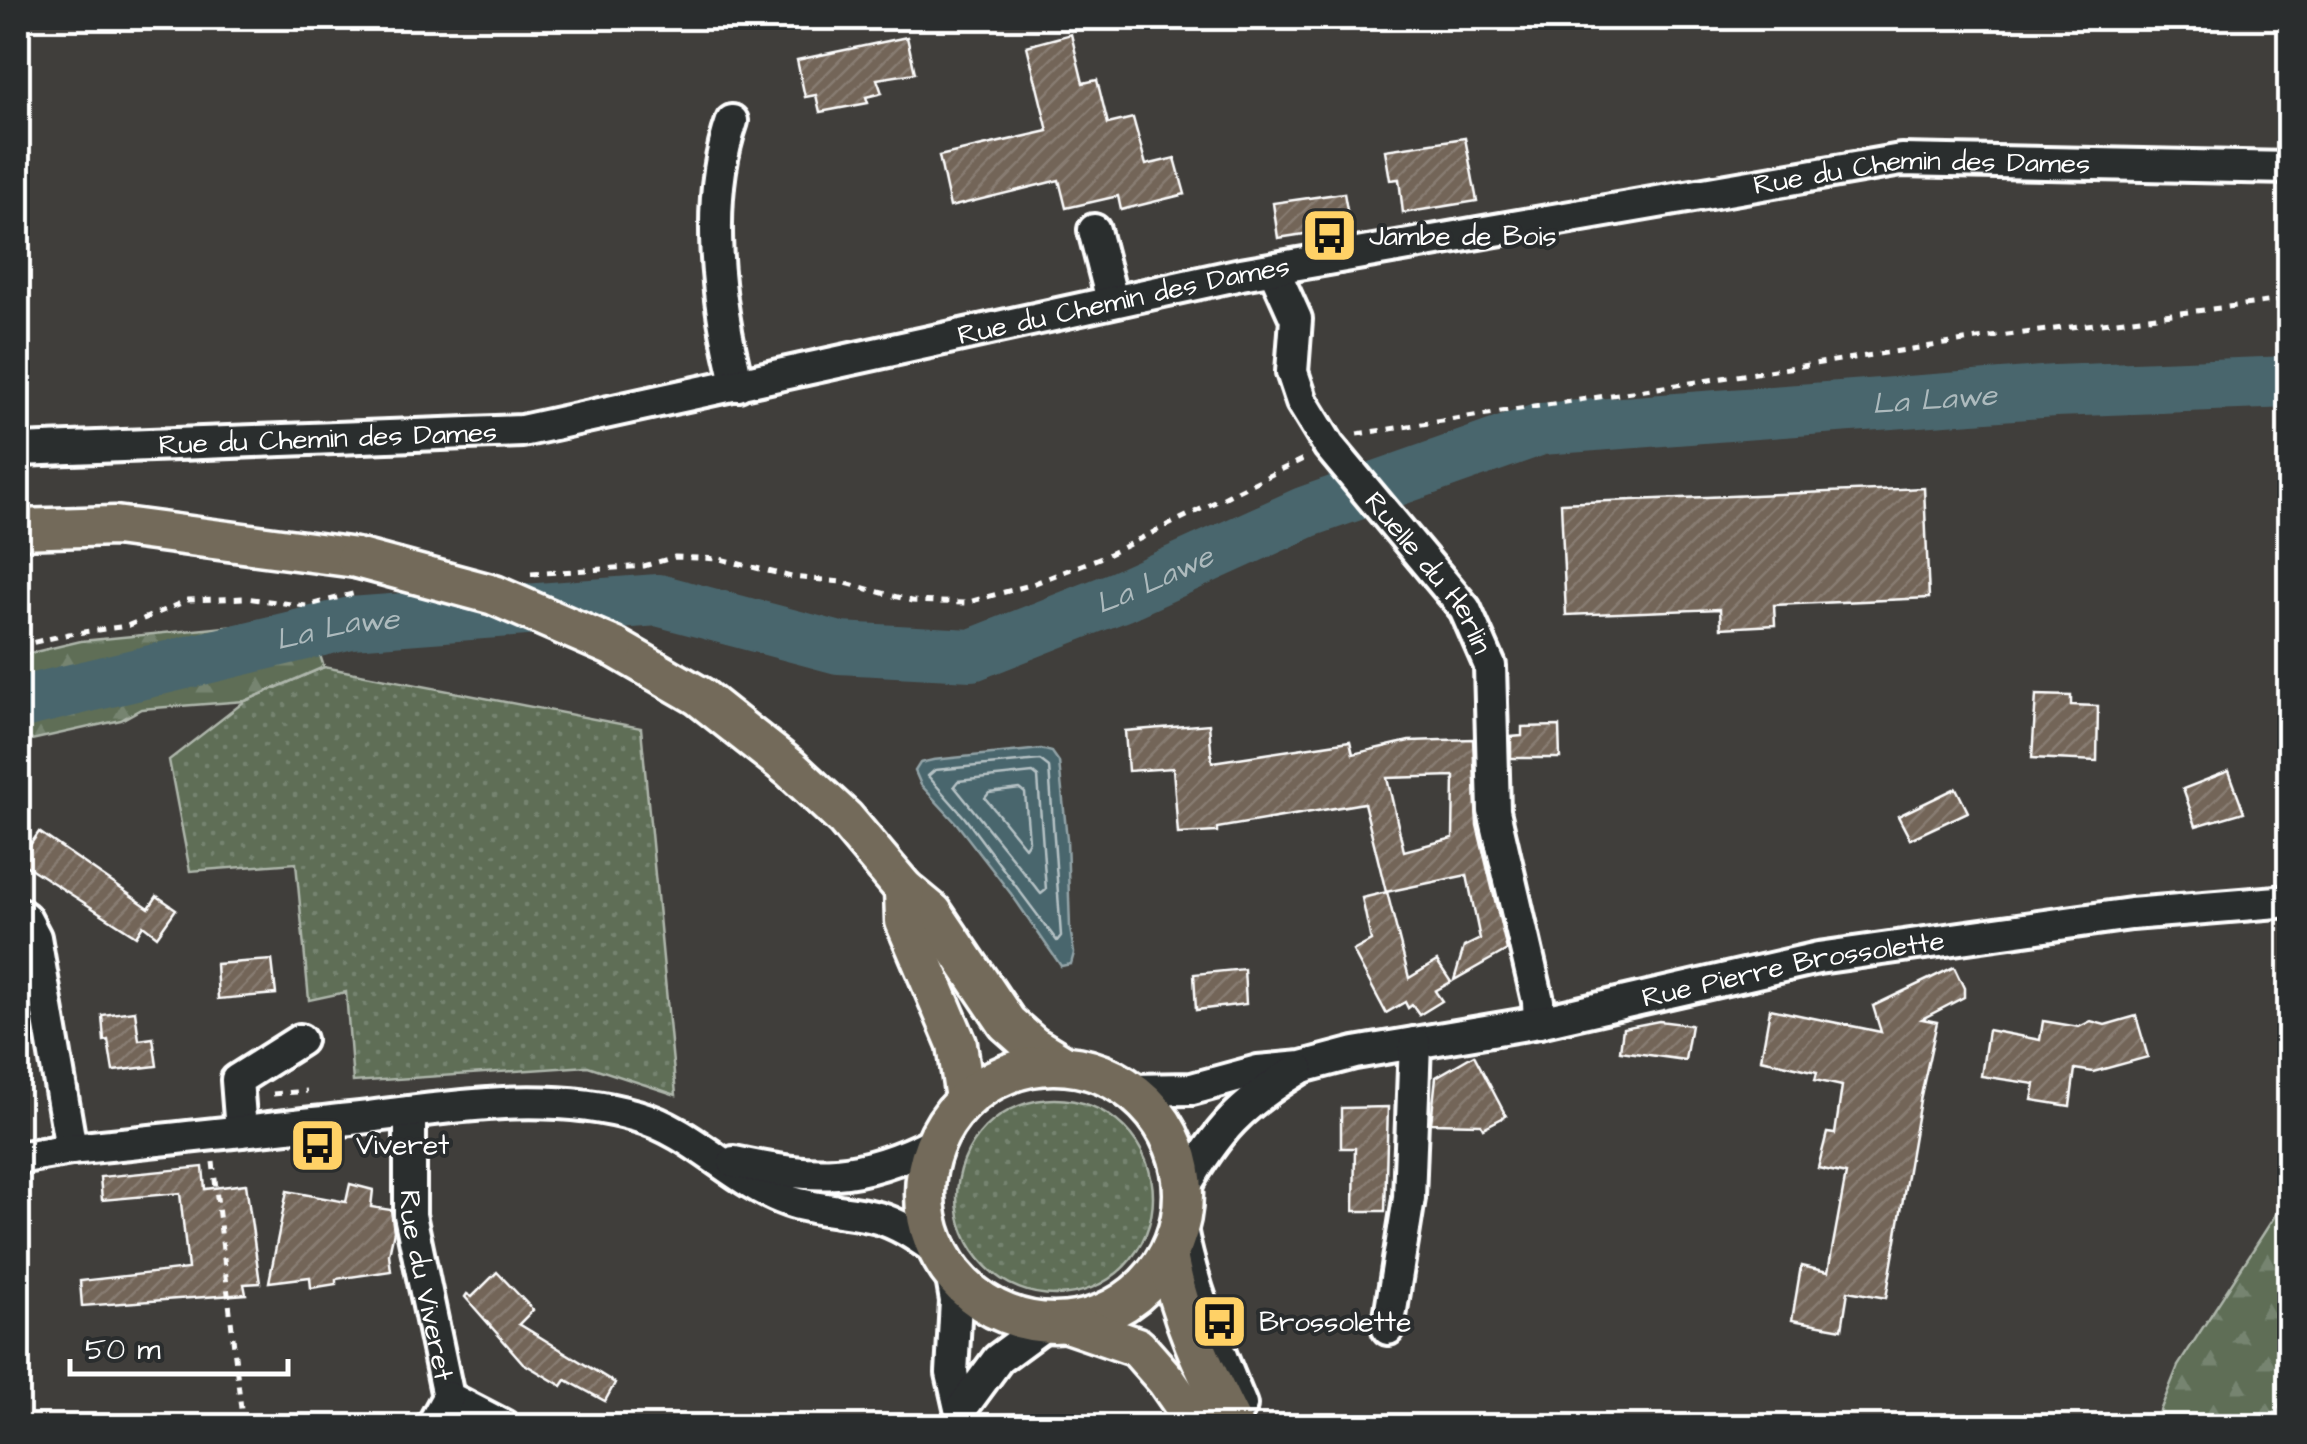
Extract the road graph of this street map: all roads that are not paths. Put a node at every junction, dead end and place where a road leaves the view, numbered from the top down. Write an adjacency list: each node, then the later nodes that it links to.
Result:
1 (732, 121): 6 (street)
2 (2290, 168): 4 (street, Rue du Chemin des Dames)
3 (1094, 230): 5 (street)
4 (1274, 270): 5 (street, Rue du Chemin des Dames); 13 (street, Ruelle du Herlin)
5 (1112, 300): 6 (street, Rue du Chemin des Dames)
6 (738, 385): 7 (street, Rue du Chemin des Dames)
7 (18, 450)
8 (18, 528): 9 (main road, bridge)
9 (863, 838): 10 (main road); 20 (street)
10 (904, 889): 16 (main road); 20 (main road)
11 (2290, 902): 13 (street, Rue Pierre Brossolette)
12 (18, 913): 22 (street)
13 (1539, 1022): 15 (street, Rue Pierre Brossolette)
14 (300, 1040): 21 (street)
15 (1415, 1043): 17 (street, Rue Pierre Brossolette); 28 (street)
16 (1064, 1065): 18 (main road); 20 (main road)
17 (1302, 1068): 18 (street, Rue Pierre Brossolette); 25 (street, Rue Pierre Brossolette)
18 (1131, 1090): 25 (main road)
19 (410, 1112): 21 (street); 24 (street); 29 (street, Rue du Viveret)
20 (952, 1118): 24 (street); 26 (main road)
21 (240, 1131): 22 (street)
22 (71, 1148): 23 (street)
23 (18, 1158)
24 (721, 1160): 26 (street)
25 (1177, 1222): 27 (main road); 34 (main road); 35 (street)
26 (944, 1262): 27 (main road); 30 (street)
27 (1056, 1323): 30 (street); 33 (main road)
28 (1388, 1329)
29 (448, 1397): 31 (street); 32 (street, Rue du Viveret)
30 (963, 1417)
31 (432, 1426)
32 (504, 1426)
33 (1198, 1426)
34 (1233, 1426)
35 (1250, 1426)

